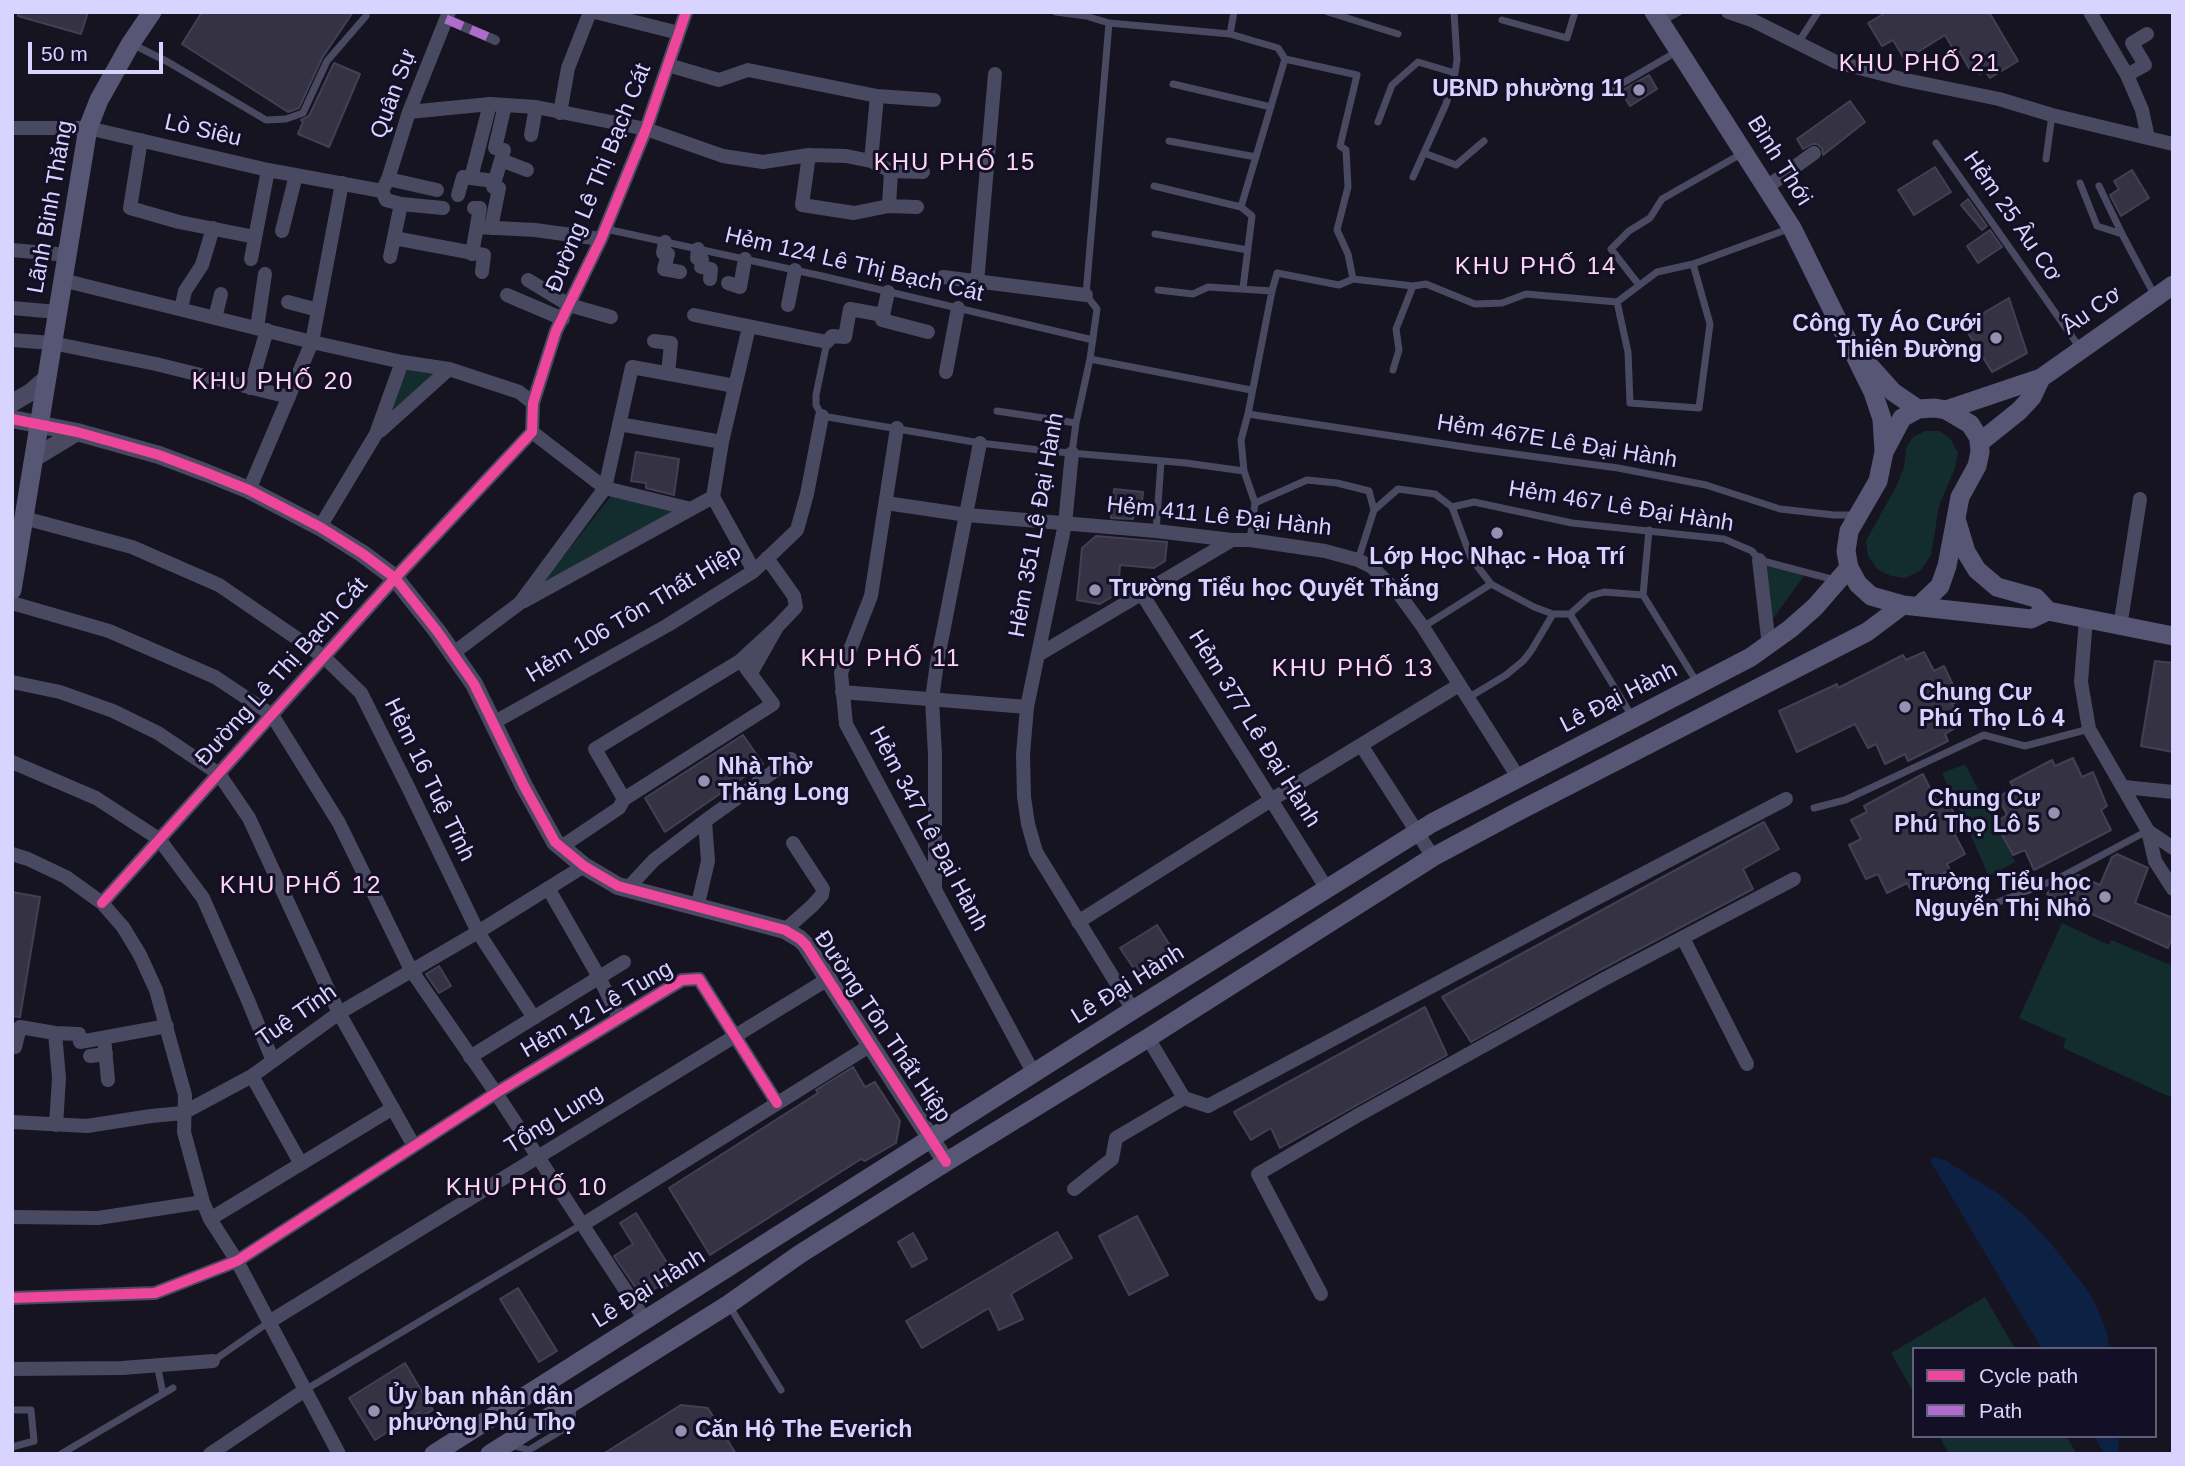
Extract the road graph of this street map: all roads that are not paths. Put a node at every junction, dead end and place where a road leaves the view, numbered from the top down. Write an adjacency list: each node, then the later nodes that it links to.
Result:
1 (152, 12): 24 (main road, Lãnh Binh Thăng)
2 (592, 12): 19 (street); 41 (street)
3 (686, 12): 19 (street, Đường Lê Thị Bạch Cát)
4 (1056, 12): 13 (lane)
5 (1234, 12): 20 (lane)
6 (1328, 12): 21 (lane)
7 (1454, 12): 29 (lane)
8 (1575, 12): 17 (lane)
9 (1679, 12): 16 (lane)
10 (1728, 12): 25 (street)
11 (1818, 12): 25 (lane)
12 (2090, 12): 31 (street)
13 (1087, 14): 18 (lane)
14 (366, 16): 24 (lane)
15 (448, 16): 23 (street); 40 (street, Quân Sự)
16 (1657, 18): 26 (main road, Bình Thới)
17 (1502, 20)
18 (1109, 23): 20 (lane); 122 (lane, Hẻm 351 Lê Đại Hành)
19 (679, 33): 28 (street, Đường Lê Thị Bạch Cát)
20 (1230, 34): 27 (lane)
21 (1398, 34)
22 (2147, 34): 31 (street)
23 (495, 40)
24 (131, 43): 45 (main road, Lãnh Binh Thăng)
25 (1798, 43): 42 (street)
26 (1678, 51): 33 (lane); 54 (main road, Bình Thới)
27 (1286, 59): 39 (lane); 109 (lane)
28 (668, 65): 34 (street); 46 (street, Đường Lê Thị Bạch Cát)
29 (1455, 73): 43 (lane); 55 (lane)
30 (995, 74): 112 (street)
31 (2127, 75): 48 (street)
32 (1173, 84): 39 (lane)
33 (1609, 91)
34 (877, 96): 35 (street); 61 (street)
35 (934, 100)
36 (490, 104): 37 (street); 40 (street); 68 (street)
37 (505, 105): 38 (street); 60 (street)
38 (536, 107): 41 (street); 47 (street)
39 (1271, 107): 58 (lane)
40 (409, 112): 72 (street, Quân Sự)
41 (559, 113): 46 (street)
42 (2052, 115): 48 (street); 59 (lane)
43 (1378, 122)
44 (12, 128): 45 (street, Lò Siêu)
45 (88, 128): 49 (street, Lò Siêu); 98 (main road, Lãnh Binh Thăng)
46 (646, 129): 57 (street); 88 (street, Đường Lê Thị Bạch Cát)
47 (531, 135)
48 (2148, 138): 53 (street)
49 (141, 140): 62 (street, Lò Siêu); 84 (street)
50 (1169, 141): 58 (lane)
51 (1484, 141): 55 (lane)
52 (1936, 143): 148 (lane, Hẻm 25 Âu Cơ)
53 (2173, 144)
54 (1745, 152): 75 (main road, Bình Thới); 114 (lane)
55 (1424, 153): 67 (lane)
56 (1814, 153): 75 (street)
57 (809, 155): 61 (street); 79 (street)
58 (1256, 157): 81 (lane)
59 (2046, 159)
60 (501, 160): 63 (street); 69 (street)
61 (871, 161): 64 (street)
62 (268, 170): 66 (street, Lò Siêu); 91 (street)
63 (527, 170)
64 (891, 171): 65 (street); 79 (street)
65 (923, 172)
66 (296, 175): 70 (street, Lò Siêu); 87 (street)
67 (1413, 177)
68 (471, 178): 69 (street); 77 (street)
69 (494, 181): 85 (street)
70 (342, 183): 72 (street, Lò Siêu); 131 (street)
71 (2080, 183): 90 (lane)
72 (385, 185): 76 (street, Lò Siêu); 78 (street)
73 (1154, 186): 81 (lane)
74 (2099, 186): 90 (lane)
75 (1766, 187): 86 (main road, Bình Thới)
76 (437, 190)
77 (458, 195)
78 (401, 204): 82 (street); 92 (street)
79 (889, 206): 80 (street)
80 (917, 207)
81 (1241, 207): 96 (lane)
82 (443, 208)
83 (474, 208): 85 (street)
84 (213, 228): 91 (street); 129 (street)
85 (484, 228): 88 (street); 97 (street)
86 (1792, 228): 102 (lane); 146 (main road, Bình Thới)
87 (282, 231)
88 (603, 234): 93 (lane, Hẻm 124 Lê Thị Bạch Cát); 133 (street, Đường Lê Thị Bạch Cát)
89 (1155, 234): 96 (lane)
90 (2122, 234): 124 (lane)
91 (255, 237): 100 (street)
92 (394, 238): 97 (street); 99 (street)
93 (665, 242): 94 (lane, Hẻm 124 Lê Thị Bạch Cát); 105 (street)
94 (698, 249): 101 (lane, Hẻm 124 Lê Thị Bạch Cát); 108 (street)
95 (12, 250): 98 (street)
96 (1248, 250): 117 (lane)
97 (472, 254): 104 (street)
98 (68, 255): 110 (main road, Lãnh Binh Thăng)
99 (390, 257)
100 (251, 259)
101 (744, 259): 103 (lane, Hẻm 124 Lê Thị Bạch Cát); 113 (street)
102 (1693, 264): 114 (lane); 126 (lane)
103 (795, 270): 120 (lane, Hẻm 124 Lê Thị Bạch Cát); 127 (street)
104 (482, 272)
105 (680, 272)
106 (265, 274): 139 (street)
107 (943, 277): 112 (street)
108 (710, 279)
109 (1353, 279): 116 (lane); 119 (lane)
110 (62, 280): 129 (street); 132 (main road, Lãnh Binh Thăng)
111 (528, 280): 133 (street)
112 (977, 282): 122 (street)
113 (728, 283)
114 (1639, 285): 126 (lane)
115 (2173, 285): 124 (main road, Âu Cơ)
116 (1413, 286): 126 (lane); 152 (lane)
117 (1243, 288): 118 (lane); 119 (lane)
118 (1158, 290)
119 (1272, 290): 159 (lane)
120 (888, 292): 130 (lane, Hẻm 124 Lê Thị Bạch Cát); 135 (street)
121 (221, 294): 137 (street)
122 (1086, 295): 142 (lane, Hẻm 351 Lê Đại Hành)
123 (508, 296): 133 (street)
124 (2156, 297): 148 (main road, Âu Cơ)
125 (288, 302): 131 (street)
126 (1616, 302)
127 (788, 306)
128 (12, 308): 132 (street)
129 (181, 309): 137 (street)
130 (958, 309): 142 (lane, Hẻm 124 Lê Thị Bạch Cát); 153 (street)
131 (318, 310): 144 (street)
132 (57, 312): 147 (main road, Lãnh Binh Thăng)
133 (566, 312): 136 (street); 161 (street, Đường Lê Thị Bạch Cát)
134 (694, 315): 138 (street)
135 (883, 315): 140 (street); 145 (street)
136 (611, 317)
137 (215, 318): 139 (street)
138 (749, 327): 145 (street); 157 (street)
139 (262, 329): 144 (street); 158 (street)
140 (928, 332)
141 (12, 340): 147 (street)
142 (1093, 340): 149 (lane, Hẻm 351 Lê Đại Hành)
143 (654, 341): 154 (street)
144 (312, 342): 150 (street); 160 (street)
145 (827, 342): 167 (lane)
146 (1850, 342): 163 (main road, Bình Thới); 179 (main road, Bình Thới)
147 (52, 343): 155 (main road, Lãnh Binh Thăng); 158 (street)
148 (2081, 348): 156 (main road, Âu Cơ)
149 (1090, 359): 159 (lane); 169 (lane, Hẻm 351 Lê Đại Hành)
150 (402, 362): 151 (street); 175 (street)
151 (449, 369): 161 (street); 175 (street)
152 (1393, 370)
153 (946, 372)
154 (668, 374): 157 (street); 171 (street)
155 (47, 377): 162 (street); 170 (main road, Lãnh Binh Thăng)
156 (2041, 378): 164 (main road, Âu Cơ); 178 (main road, Âu Cơ)
157 (735, 386): 176 (street)
158 (250, 388): 160 (street)
159 (1251, 390): 166 (lane)
160 (289, 397): 185 (street)
161 (533, 403): 174 (street, Đường Lê Thị Bạch Cát)
162 (12, 404)
163 (1918, 409): 164 (main road); 179 (main road)
164 (1946, 410): 178 (main road)
165 (998, 411): 169 (lane)
166 (1248, 414): 183 (lane); 194 (lane, Hẻm 467E Lê Đại Hành)
167 (822, 416): 172 (lane); 203 (street, Hẻm 106 Tôn Thất Hiệp)
168 (12, 419): 170 (street, Đường Tôn Thất Hiệp)
169 (1076, 423): 180 (lane, Hẻm 351 Lê Đại Hành)
170 (39, 424): 173 (street, Đường Tôn Thất Hiệp); 181 (main road, Lãnh Binh Thăng)
171 (619, 424): 176 (street); 184 (street)
172 (897, 428): 177 (lane); 188 (street, Hẻm 347 Lê Đại Hành)
173 (77, 432): 181 (street); 185 (street, Đường Tôn Thất Hiệp)
174 (532, 432): 184 (street); 208 (street, Đường Lê Thị Bạch Cát)
175 (376, 435): 198 (street)
176 (722, 442): 186 (street)
177 (980, 443): 180 (lane); 193 (street)
178 (1979, 443): 196 (main road)
179 (1884, 452): 194 (main road)
180 (1073, 453): 182 (lane); 197 (street, Hẻm 351 Lê Đại Hành)
181 (34, 458): 195 (main road, Lãnh Binh Thăng)
182 (1161, 462): 183 (lane); 200 (lane)
183 (1244, 471): 189 (lane)
184 (605, 488): 191 (street); 214 (street)
185 (249, 490): 198 (street, Đường Tôn Thất Hiệp)
186 (713, 497): 191 (street); 206 (street)
187 (2140, 499): 222 (street)
188 (886, 503): 193 (street, Hẻm 411 Lê Đại Hành); 233 (street, Hẻm 347 Lê Đại Hành)
189 (1255, 503): 192 (lane); 202 (lane)
190 (1452, 507): 192 (lane, Hẻm 467 Lê Đại Hành); 199 (lane, Hẻm 467 Lê Đại Hành); 209 (lane)
191 (691, 509): 214 (street)
192 (1374, 510): 204 (lane)
193 (967, 515): 197 (street, Hẻm 411 Lê Đại Hành); 235 (street)
194 (1858, 515): 207 (main road)
195 (18, 517): 210 (main road, Lãnh Binh Thăng); 227 (street, Hẻm 16 Tuệ Tĩnh)
196 (1956, 517): 215 (main road); 216 (main road)
197 (1065, 524): 200 (street, Hẻm 411 Lê Đại Hành); 226 (street, Hẻm 351 Lê Đại Hành)
198 (320, 527): 208 (street, Đường Tôn Thất Hiệp)
199 (1649, 530): 205 (lane, Hẻm 467 Lê Đại Hành); 212 (lane)
200 (1156, 531): 201 (street, Hẻm 411 Lê Đại Hành)
201 (1232, 540): 202 (street, Hẻm 411 Lê Đại Hành); 211 (street)
202 (1250, 540): 204 (street, Hẻm 411 Lê Đại Hành)
203 (767, 558): 206 (street, Hẻm 106 Tôn Thất Hiệp); 220 (street)
204 (1358, 560): 221 (street, Hẻm 411 Lê Đại Hành)
205 (1759, 560): 207 (lane, Hẻm 467 Lê Đại Hành); 224 (street)
206 (754, 571): 239 (street, Hẻm 106 Tôn Thất Hiệp)
207 (1844, 575): 215 (main road); 224 (main road, Lê Đại Hành)
208 (395, 578): 225 (street, Đường Tôn Thất Hiệp); 227 (street, Đường Lê Thị Bạch Cát)
209 (1491, 584): 217 (lane); 221 (lane)
210 (12, 590)
211 (1142, 594): 226 (street); 250 (street, Hẻm 377 Lê Đại Hành)
212 (1643, 595): 218 (lane); 232 (lane)
213 (12, 603): 237 (street)
214 (520, 603): 225 (street)
215 (1911, 605): 216 (main road); 260 (main road)
216 (2048, 611): 219 (main road)
217 (1553, 614): 218 (lane); 234 (lane)
218 (1570, 614): 238 (lane)
219 (2086, 619): 222 (main road); 240 (street)
220 (777, 627): 228 (street); 229 (street)
221 (1423, 627): 231 (street, Hẻm 411 Lê Đại Hành)
222 (2120, 627): 223 (main road)
223 (2173, 636)
224 (1769, 646): 232 (main road, Lê Đại Hành)
225 (453, 654): 239 (street, Đường Tôn Thất Hiệp)
226 (1038, 655): 236 (street, Hẻm 351 Lê Đại Hành)
227 (324, 657): 237 (street, Đường Lê Thị Bạch Cát); 273 (street, Hẻm 16 Tuệ Tĩnh)
228 (740, 662): 229 (street); 248 (street)
229 (751, 673): 248 (street)
230 (12, 682): 244 (street)
231 (1460, 685): 234 (street, Hẻm 411 Lê Đại Hành); 241 (street)
232 (1698, 685): 238 (main road, Lê Đại Hành)
233 (842, 692): 235 (street); 267 (street, Hẻm 347 Lê Đại Hành)
234 (1468, 698): 245 (street, Hẻm 411 Lê Đại Hành)
235 (932, 699): 236 (street); 267 (street)
236 (1027, 707): 271 (street, Hẻm 351 Lê Đại Hành)
237 (272, 715): 244 (street, Đường Lê Thị Bạch Cát); 276 (street)
238 (1633, 719): 245 (main road, Lê Đại Hành)
239 (493, 723): 257 (street, Đường Tôn Thất Hiệp)
240 (2089, 729): 246 (street); 251 (lane)
241 (1362, 745): 250 (street); 254 (street)
242 (791, 760): 252 (street)
243 (12, 762): 255 (street)
244 (219, 774): 255 (street, Đường Lê Thị Bạch Cát); 280 (street)
245 (1518, 777): 254 (main road, Lê Đại Hành)
246 (2124, 787): 247 (street); 253 (street)
247 (2173, 792)
248 (624, 799): 257 (street)
249 (1786, 799): 299 (street)
250 (1271, 800): 265 (street, Hẻm 377 Lê Đại Hành); 271 (street)
251 (1814, 808)
252 (705, 821): 264 (street); 270 (street)
253 (2148, 831): 258 (street); 266 (street); 269 (lane)
254 (1417, 832): 260 (street); 265 (main road, Lê Đại Hành)
255 (159, 839): 268 (street, Đường Lê Thị Bạch Cát); 293 (street)
256 (793, 843): 272 (street)
257 (561, 847): 261 (street, Đường Tôn Thất Hiệp)
258 (2173, 848)
259 (12, 854): 268 (street)
260 (1433, 857): 287 (main road)
261 (584, 866): 263 (street, Tuệ Tĩnh); 264 (street, Đường Tôn Thất Hiệp)
262 (1794, 879): 274 (street)
263 (548, 888): 273 (street, Tuệ Tĩnh); 277 (street)
264 (628, 888): 270 (street, Đường Tôn Thất Hiệp)
265 (1327, 889): 279 (main road, Lê Đại Hành)
266 (2173, 889)
267 (935, 891): 295 (street, Hẻm 347 Lê Đại Hành)
268 (102, 903): 283 (street)
269 (1944, 905)
270 (697, 908): 272 (street, Đường Tôn Thất Hiệp)
271 (1077, 922): 279 (street, Hẻm 351 Lê Đại Hành)
272 (785, 930): 278 (street, Đường Tôn Thất Hiệp)
273 (478, 932): 276 (street, Tuệ Tĩnh); 281 (street, Hẻm 16 Tuệ Tĩnh)
274 (1683, 938): 294 (street); 316 (street)
275 (624, 962): 277 (street)
276 (411, 970): 280 (street, Tuệ Tĩnh); 292 (street)
277 (599, 977): 281 (street); 282 (street)
278 (828, 979): 285 (street, Tổng Lung); 288 (street, Đường Tôn Thất Hiệp)
279 (1133, 1010): 287 (main road); 295 (main road, Lê Đại Hành)
280 (339, 1013): 293 (street, Tuệ Tĩnh); 301 (street)
281 (534, 1018): 292 (street)
282 (620, 1018): 285 (street, Hẻm 12 Lê Tung); 298 (street, Hẻm 12 Lê Tung)
283 (167, 1026): 286 (street); 302 (street)
284 (55, 1033): 286 (street); 289 (street); 304 (street)
285 (734, 1035): 300 (street); 307 (street, Tổng Lung)
286 (104, 1038): 290 (street)
287 (1148, 1038): 299 (street); 308 (main road)
288 (871, 1045): 300 (street); 305 (street, Đường Tôn Thất Hiệp)
289 (12, 1046)
290 (106, 1054): 291 (street); 297 (street)
291 (90, 1056)
292 (470, 1056): 298 (street)
293 (272, 1061): 296 (street, Tuệ Tĩnh)
294 (1746, 1064)
295 (1034, 1074): 305 (main road, Lê Đại Hành)
296 (252, 1076): 302 (street, Tuệ Tĩnh); 309 (street)
297 (108, 1080)
298 (496, 1093): 306 (street, Hẻm 12 Lê Tung); 307 (street)
299 (1184, 1098): 310 (street)
300 (777, 1103): 314 (street)
301 (393, 1108): 306 (street); 309 (street)
302 (183, 1113): 304 (street, Tuệ Tĩnh); 311 (street)
303 (12, 1122): 304 (street, Tuệ Tĩnh)
304 (56, 1125)
305 (931, 1138): 308 (street, Đường Tôn Thất Hiệp); 319 (main road, Lê Đại Hành)
306 (414, 1146): 315 (street, Hẻm 12 Lê Tung)
307 (538, 1157): 314 (street); 320 (street, Tổng Lung)
308 (946, 1162): 318 (main road)
309 (301, 1164): 313 (street)
310 (1074, 1189)
311 (203, 1202): 312 (street); 313 (street)
312 (12, 1217)
313 (210, 1219): 315 (street)
314 (582, 1224): 319 (street); 326 (lane)
315 (237, 1261): 317 (street, Hẻm 12 Lê Tung); 320 (street)
316 (1321, 1294)
317 (12, 1298)
318 (729, 1304): 325 (lane); 330 (main road)
319 (645, 1320): 334 (main road, Lê Đại Hành)
320 (269, 1322): 321 (lane); 326 (street)
321 (213, 1361): 322 (street)
322 (157, 1364): 323 (street); 327 (lane)
323 (12, 1369)
324 (173, 1388): 327 (lane)
325 (781, 1390)
326 (305, 1391): 332 (street); 333 (street)
327 (163, 1394): 331 (lane)
328 (12, 1410): 329 (lane)
329 (12, 1447)
330 (498, 1449)
331 (61, 1454)
332 (210, 1454)
333 (339, 1454)
334 (434, 1454)

